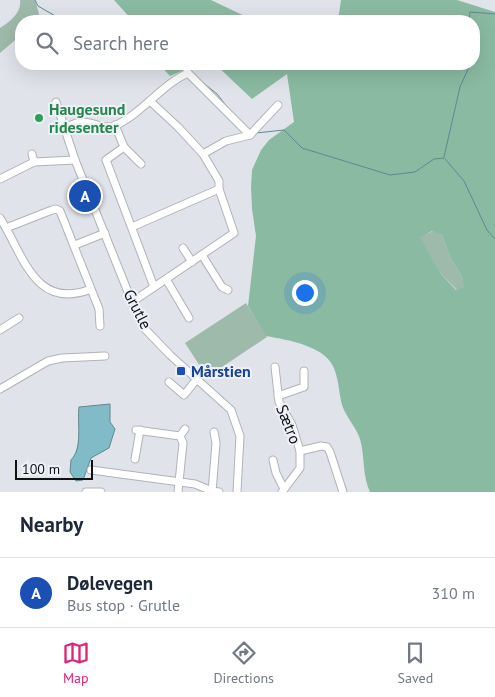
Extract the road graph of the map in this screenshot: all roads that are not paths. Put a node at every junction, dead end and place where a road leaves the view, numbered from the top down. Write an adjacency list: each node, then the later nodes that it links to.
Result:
1 (187, 70): 2 (street)
2 (188, 73): 3 (street); 8 (street)
3 (150, 101): 6 (street); 11 (street)
4 (56, 102): 7 (street, Grutle)
5 (278, 105): 8 (street)
6 (115, 126): 7 (street); 9 (street)
7 (65, 128): 12 (street, Grutle)
8 (250, 135): 11 (street)
9 (124, 147): 14 (street); 18 (street)
10 (32, 154): 13 (street)
11 (203, 154): 16 (street)
12 (75, 160): 13 (street); 20 (street, Grutle)
13 (34, 162): 15 (street)
14 (141, 164)
15 (0, 179)
16 (219, 188): 18 (street); 23 (street)
17 (0, 218): 19 (street)
18 (132, 227): 26 (street)
19 (6, 228): 21 (street); 27 (street)
20 (105, 232): 21 (street); 29 (street, Grutle)
21 (75, 245): 27 (street)
22 (183, 248): 24 (street)
23 (202, 254): 24 (street); 28 (street)
24 (192, 262): 25 (street)
25 (166, 280): 26 (street); 31 (street)
26 (154, 287): 29 (street)
27 (91, 289): 32 (street)
28 (228, 290)
29 (132, 302): 37 (street, Grutle)
30 (19, 318): 33 (street)
31 (189, 318)
32 (100, 326)
33 (0, 330)
34 (105, 356): 39 (street)
35 (275, 367): 40 (street, Sætro)
36 (304, 370): 40 (street, Sætro)
37 (197, 379): 38 (street); 55 (street, Grutle)
38 (169, 382)
39 (0, 389)
40 (278, 396): 44 (street, Sætro)
41 (185, 429): 43 (street)
42 (214, 432): 53 (street)
43 (180, 436): 45 (street); 48 (street)
44 (300, 451): 49 (street, Sætro); 56 (street, Sætro)
45 (136, 459)
46 (273, 460): 49 (street, Sætro)
47 (91, 470): 48 (street)
48 (179, 483): 52 (street); 53 (street)
49 (283, 490)
50 (86, 492): 51 (street)
51 (101, 492)
52 (178, 492)
53 (212, 492): 54 (street)
54 (219, 492)
55 (237, 492)
56 (343, 492)

